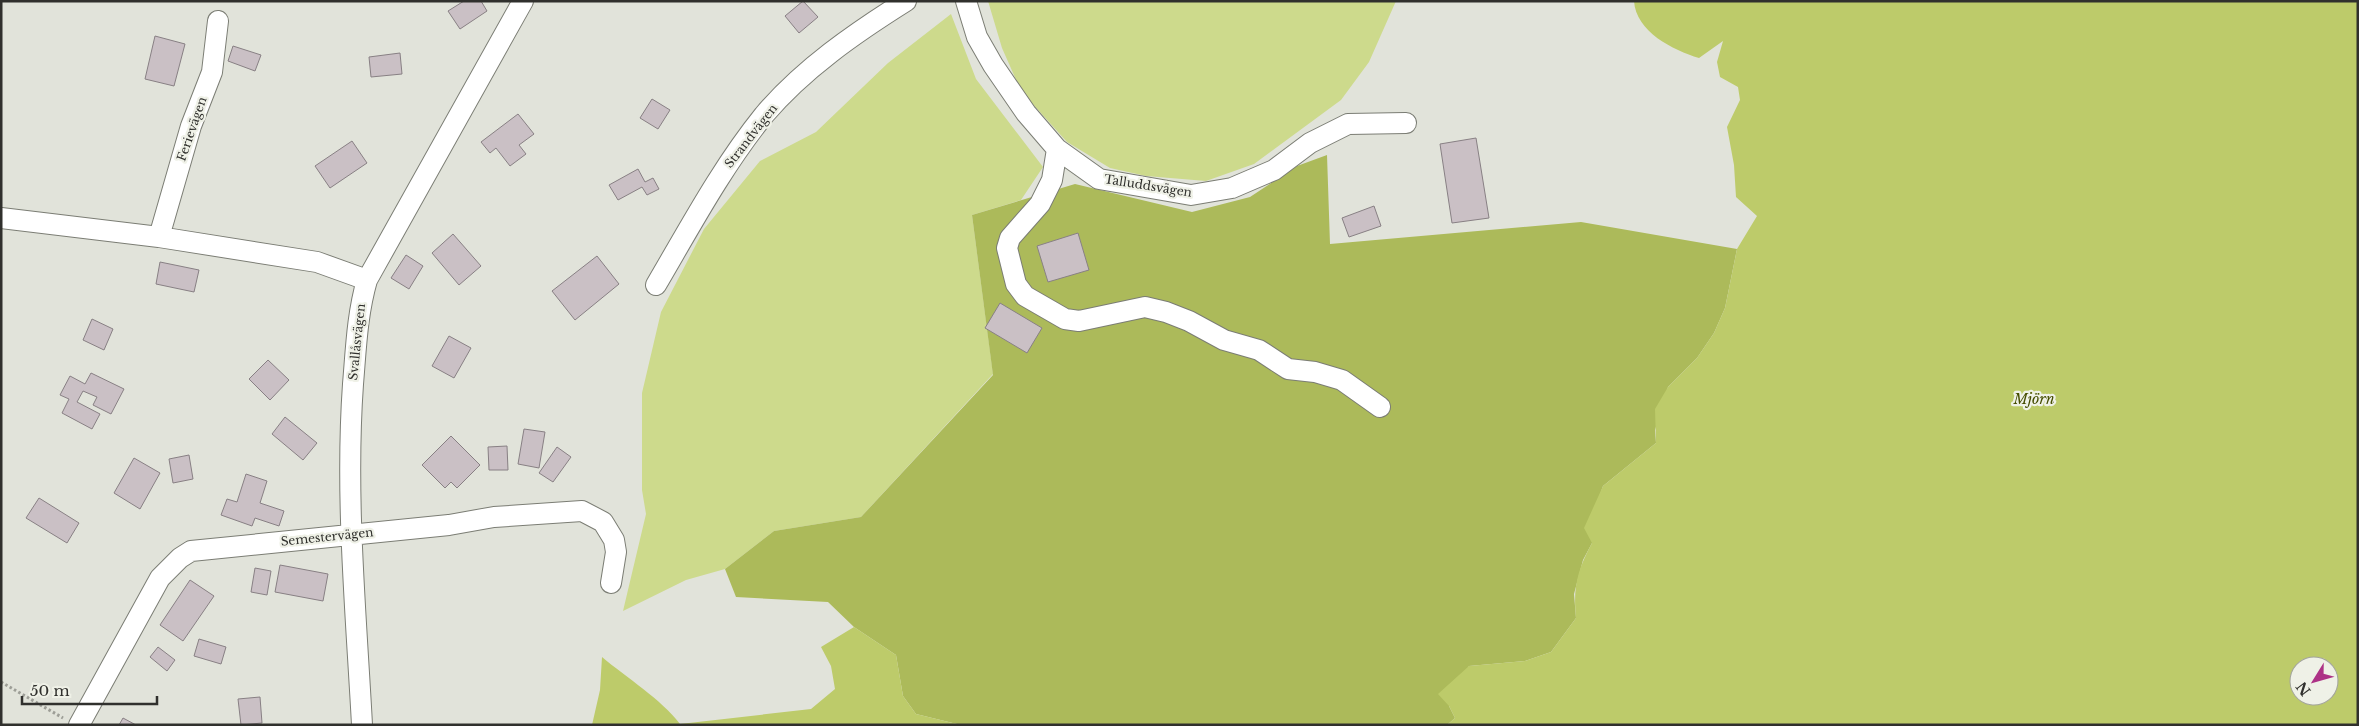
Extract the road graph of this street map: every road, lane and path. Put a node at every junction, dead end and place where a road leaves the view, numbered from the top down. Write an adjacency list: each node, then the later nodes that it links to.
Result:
1 (523, 1): 9 (street, Svallåsvägen)
2 (906, 1): 10 (street, Strandvägen)
3 (966, 1): 6 (street, Talluddsvägen)
4 (218, 20): 8 (street, Ferievägen)
5 (1406, 124): 6 (street, Talluddsvägen)
6 (1057, 148): 11 (street)
7 (1, 218): 8 (street)
8 (159, 237): 9 (street)
9 (367, 280): 12 (street, Svallåsvägen)
10 (656, 284)
11 (1380, 407)
12 (352, 535): 13 (street, Semestervägen); 15 (street, Semestervägen); 16 (street, Svallåsvägen)
13 (610, 583)
14 (1, 682): 15 (path)
15 (74, 723)
16 (362, 725)

